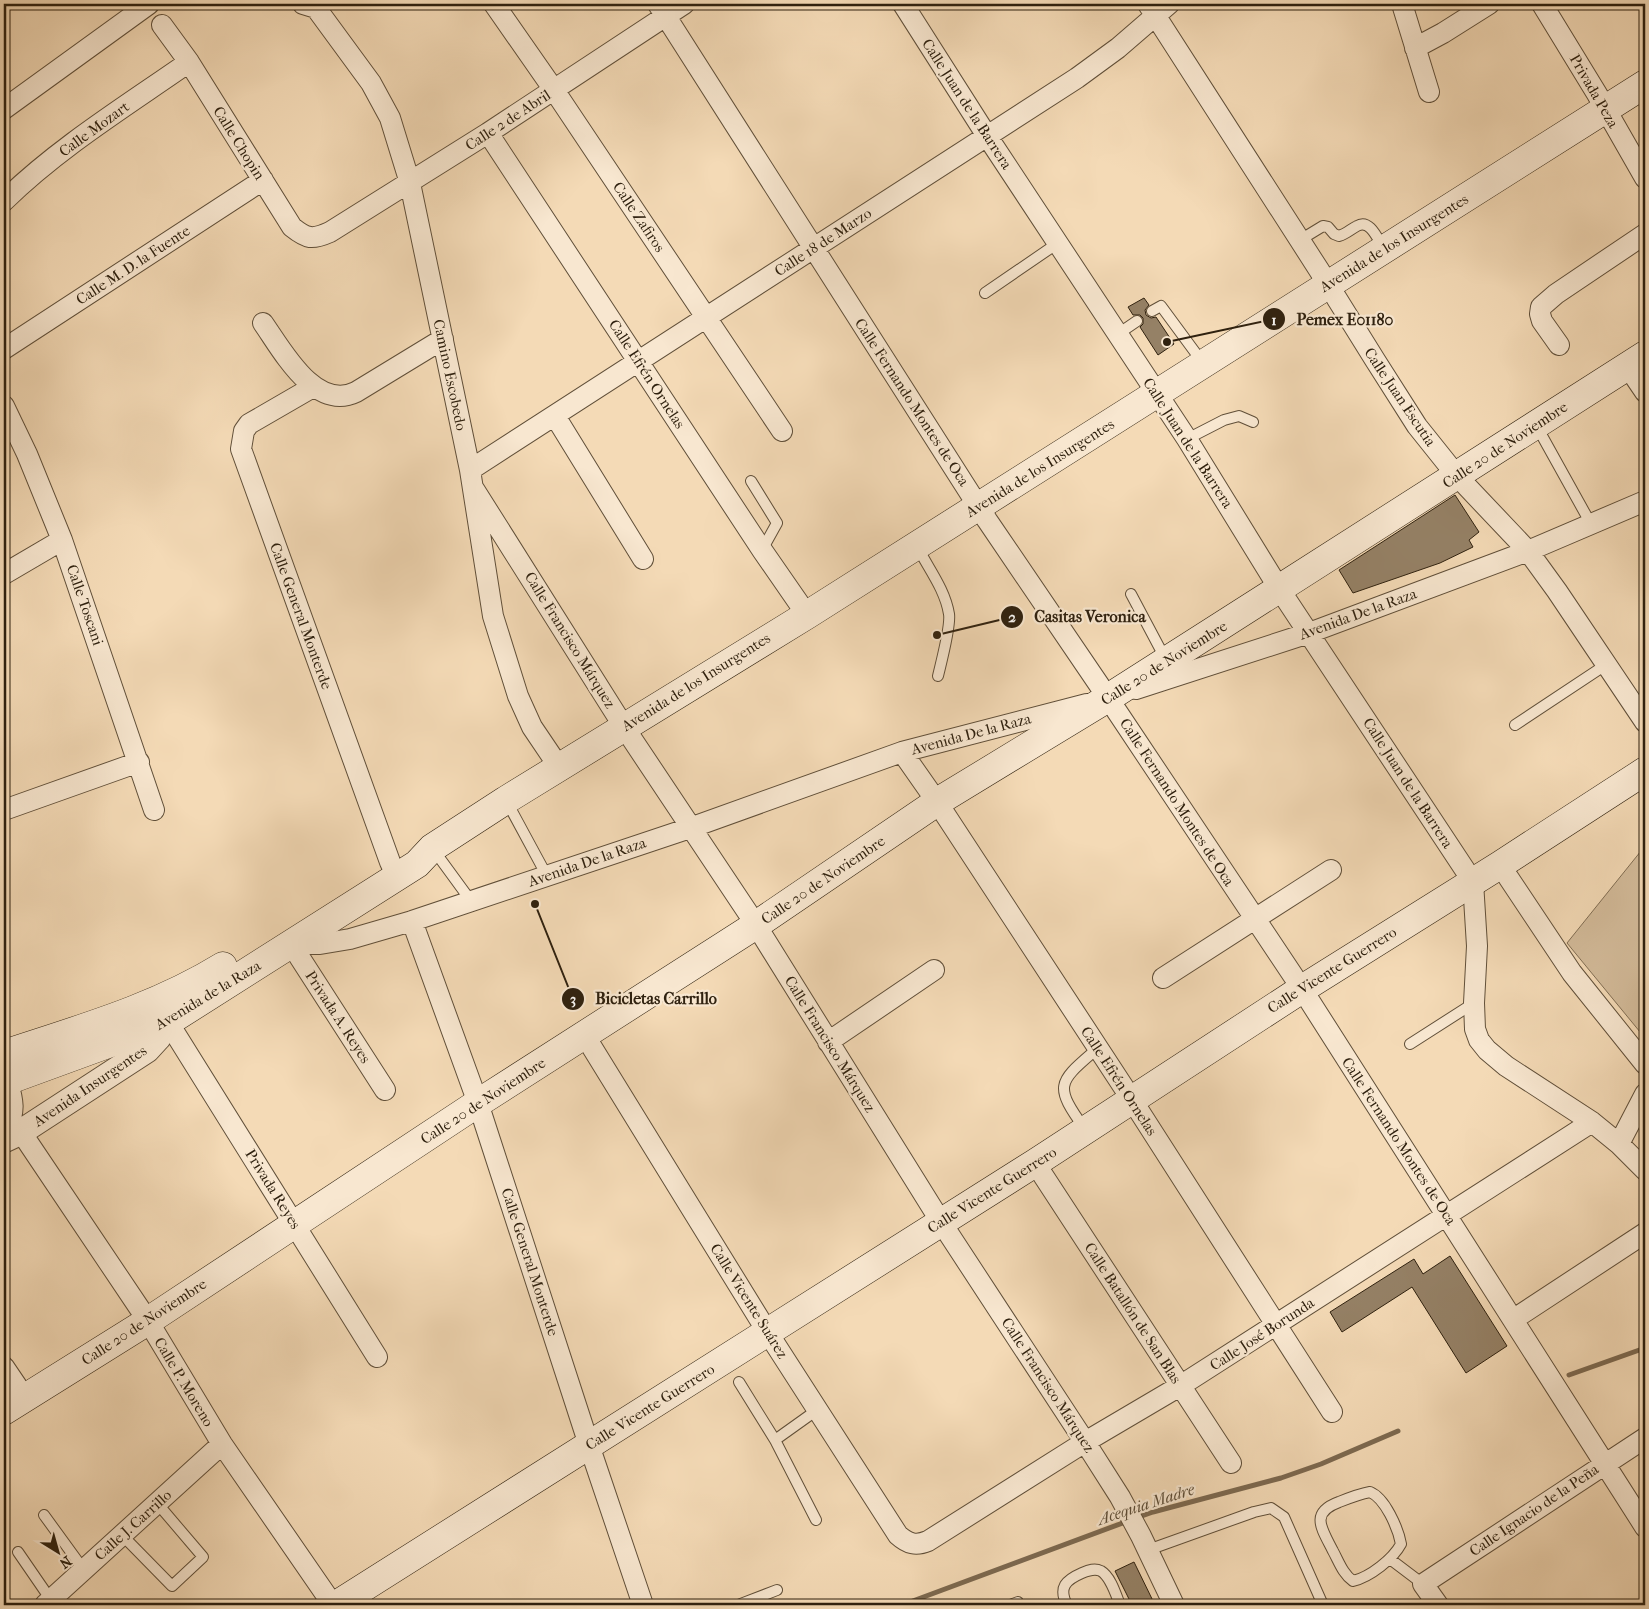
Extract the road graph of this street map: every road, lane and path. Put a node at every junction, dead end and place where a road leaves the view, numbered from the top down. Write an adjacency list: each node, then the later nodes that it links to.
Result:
1 (150, 4): 17 (street)
2 (494, 4): 15 (street, Calle Zafiros)
3 (684, 4): 10 (street, Calle 2 de Abril)
4 (903, 4): 20 (street, Calle Juan de la Barrera)
5 (1402, 4): 12 (street)
6 (1489, 4): 12 (street)
7 (1542, 4): 18 (street, Privada Peza)
8 (313, 5): 23 (street, Camino Escobedo)
9 (1157, 8): 20 (street, Calle 18 de Marzo); 27 (street, Calle Juan Escutia)
10 (662, 10): 15 (street, Calle 2 de Abril); 29 (street, Calle Fernando Montes de Oca)
11 (162, 25): 13 (street, Calle Chopin)
12 (1415, 48): 16 (street)
13 (189, 62): 22 (street, Calle Chopin); 24 (street, Calle Mozart)
14 (1645, 84): 18 (main road, Avenida de los Insurgentes)
15 (554, 90): 19 (street, Calle 2 de Abril); 34 (street, Calle Zafiros)
16 (1429, 92)
17 (4, 109)
18 (1606, 110): 21 (street, Privada Peza); 30 (main road, Avenida de los Insurgentes)
19 (488, 133): 23 (street, Calle 2 de Abril); 41 (street, Calle Efrén Ornelas)
20 (987, 136): 28 (street, Calle Juan de la Barrera); 29 (street, Calle 18 de Marzo)
21 (1645, 178)
22 (263, 180): 25 (street, Calle Chopin); 40 (street, Calle M. D. la Fuente)
23 (410, 183): 25 (street, Calle 2 de Abril); 38 (street, Camino Escobedo)
24 (4, 201)
25 (330, 232)
26 (1645, 234): 39 (street)
27 (1300, 240): 30 (lane); 31 (street, Calle Juan Escutia)
28 (1058, 243): 32 (lane); 37 (street, Calle Juan de la Barrera)
29 (814, 248): 34 (street, Calle 18 de Marzo); 57 (street, Calle Fernando Montes de Oca)
30 (1384, 250): 31 (main road, Avenida de los Insurgentes)
31 (1328, 284): 43 (main road, Avenida de los Insurgentes); 53 (street, Calle Juan Escutia)
32 (985, 293)
33 (1152, 311): 43 (lane)
34 (706, 317): 41 (street, Calle 18 de Marzo); 51 (street, Calle Zafiros)
35 (1137, 322): 37 (lane)
36 (263, 323): 44 (street)
37 (1118, 334): 46 (street, Calle Juan de la Barrera)
38 (443, 339): 44 (street); 54 (street, Camino Escobedo)
39 (1560, 345)
40 (4, 349)
41 (639, 361): 48 (street, Calle 18 de Marzo); 61 (street, Calle Efrén Ornelas)
42 (1637, 361): 45 (street); 50 (main road, Calle 20 de Noviembre)
43 (1204, 364): 46 (main road, Avenida de los Insurgentes)
44 (313, 387): 87 (street, Calle General Monterde)
45 (1645, 392)
46 (1156, 395): 52 (street, Calle Juan de la Barrera); 57 (main road, Avenida de los Insurgentes)
47 (4, 406): 59 (street, Calle Toscani)
48 (555, 416): 54 (street, Calle 18 de Marzo); 63 (street)
49 (1253, 422): 52 (lane)
50 (1536, 425): 53 (main road, Calle 20 de Noviembre); 58 (lane)
51 (782, 431)
52 (1187, 439): 65 (street, Calle Juan de la Barrera)
53 (1457, 476): 62 (street, Calle Juan Escutia); 65 (main road, Calle 20 de Noviembre)
54 (472, 480): 75 (street, Calle Francisco Márquez); 78 (street, Camino Escobedo)
55 (751, 481): 61 (lane)
56 (1645, 501): 58 (street, Avenida De la Raza)
57 (979, 506): 60 (main road, Avenida de los Insurgentes); 72 (street, Calle Fernando Montes de Oca)
58 (1591, 524): 62 (street, Avenida De la Raza)
59 (62, 540): 64 (street); 77 (street, Calle Toscani)
60 (916, 545): 67 (main road, Avenida de los Insurgentes); 71 (lane)
61 (762, 550): 67 (street, Calle Efrén Ornelas)
62 (1528, 551): 68 (street, Avenida De la Raza); 69 (street, Calle Juan Escutia)
63 (643, 559)
64 (4, 574)
65 (1280, 590): 68 (street, Calle Juan de la Barrera); 70 (main road, Calle 20 de Noviembre)
66 (1130, 594): 70 (lane)
67 (807, 615): 75 (main road, Avenida de los Insurgentes)
68 (1309, 632): 70 (street, Avenida De la Raza); 90 (street, Calle Juan de la Barrera)
69 (1607, 664): 73 (street, Calle Juan Escutia); 74 (lane)
70 (1169, 669): 72 (main road, Calle 20 de Noviembre)
71 (938, 676)
72 (1108, 698): 76 (street, Avenida De la Raza); 81 (main road, Calle 20 de Noviembre); 92 (street, Calle Fernando Montes de Oca)
73 (1645, 722)
74 (1516, 725)
75 (624, 727): 78 (main road, Avenida de los Insurgentes); 84 (street, Calle Francisco Márquez)
76 (902, 752): 81 (street, Calle Efrén Ornelas); 84 (street, Avenida De la Raza)
77 (139, 762): 82 (street); 83 (street, Calle Toscani)
78 (559, 767): 80 (main road, Avenida de los Insurgentes)
79 (1645, 771): 86 (main road, Calle Vicente Guerrero)
80 (506, 800): 85 (main road, Avenida de los Insurgentes); 89 (lane)
81 (937, 802): 94 (main road, Calle 20 de Noviembre); 104 (street, Calle Efrén Ornelas)
82 (4, 810)
83 (154, 810)
84 (690, 828): 89 (street, Avenida De la Raza); 94 (street, Calle Francisco Márquez)
85 (432, 848): 87 (main road, Avenida de los Insurgentes); 91 (lane)
86 (1500, 866): 90 (main road, Calle Vicente Guerrero); 106 (street)
87 (393, 870): 95 (main road, Avenida de la Raza); 105 (main road, Avenida de la Raza)
88 (1330, 870): 92 (street)
89 (547, 876): 91 (street, Avenida De la Raza)
90 (1473, 882): 98 (main road, Calle Vicente Guerrero); 99 (street)
91 (471, 901): 93 (street, Avenida De la Raza)
92 (1254, 919): 97 (street); 98 (street, Calle Fernando Montes de Oca)
93 (412, 921): 95 (street, Avenida De la Raza); 111 (street, Calle General Monterde)
94 (756, 925): 101 (main road, Calle 20 de Noviembre); 102 (street, Calle Francisco Márquez)
95 (291, 944): 100 (main road, Avenida de la Raza); 108 (street, Privada A. Reyes)
96 (934, 970): 102 (street)
97 (1163, 978)
98 (1302, 989): 110 (main road, Calle Vicente Guerrero); 118 (street, Calle Fernando Montes de Oca)
99 (1474, 1003): 103 (lane); 112 (street)
100 (168, 1022): 107 (main road, Avenida de la Raza); 114 (street, Avenida Insurgentes); 120 (street, Privada Reyes)
101 (585, 1036): 111 (main road, Calle 20 de Noviembre); 125 (street, Calle Vicente Suárez)
102 (828, 1042): 119 (street, Calle Francisco Márquez)
103 (1410, 1044)
104 (1098, 1048): 110 (street, Calle Efrén Ornelas); 113 (lane)
105 (4, 1054)
106 (1645, 1064)
107 (4, 1081): 114 (street, Avenida Insurgentes)
108 (385, 1090)
109 (1645, 1094): 115 (street)
110 (1132, 1100): 113 (main road, Calle Vicente Guerrero); 124 (street, Calle Efrén Ornelas)
111 (478, 1103): 120 (main road, Calle 20 de Noviembre); 137 (street, Calle General Monterde)
112 (1592, 1122): 115 (street); 118 (street, Calle José Borunda)
113 (1086, 1130): 116 (main road, Calle Vicente Guerrero)
114 (10, 1134): 123 (street, Calle P. Moreno)
115 (1620, 1144): 117 (street)
116 (1035, 1163): 119 (main road, Calle Vicente Guerrero); 129 (street, Calle Batallón de San Blas)
117 (1645, 1170)
118 (1447, 1216): 122 (street, Calle Fernando Montes de Oca); 124 (street, Calle José Borunda)
119 (941, 1222): 125 (main road, Calle Vicente Guerrero); 135 (street, Calle Francisco Márquez)
120 (295, 1224): 123 (main road, Calle 20 de Noviembre); 126 (street, Privada Reyes)
121 (1645, 1234): 122 (street)
122 (1514, 1319): 139 (street, Calle Fernando Montes de Oca)
123 (148, 1321): 130 (main road, Calle 20 de Noviembre); 136 (street, Calle P. Moreno)
124 (1276, 1325): 129 (street, Calle José Borunda); 132 (street, Calle Efrén Ornelas)
125 (768, 1332): 131 (street, Calle Vicente Suárez); 137 (main road, Calle Vicente Guerrero)
126 (377, 1357)
127 (4, 1367): 130 (street)
128 (739, 1382): 134 (lane)
129 (1180, 1386): 135 (street, Calle José Borunda); 138 (street, Calle Batallón de San Blas)
130 (14, 1404)
131 (817, 1410): 134 (lane); 145 (street, Calle Vicente Suárez)
132 (1332, 1412)
133 (1645, 1438): 139 (street, Calle Ignacio de la Peña)
134 (775, 1440): 142 (lane)
135 (1085, 1442): 145 (street, Calle José Borunda); 146 (street, Calle Francisco Márquez)
136 (222, 1444): 140 (street, Calle J. Carrillo); 153 (street, Calle P. Moreno)
137 (589, 1444): 153 (main road, Calle Vicente Guerrero); 154 (street, Calle General Monterde)
138 (1231, 1463)
139 (1605, 1463): 143 (street, Calle Fernando Montes de Oca); 150 (street, Calle Ignacio de la Peña)
140 (157, 1503): 144 (street, Calle J. Carrillo); 144 (lane)
141 (44, 1516): 149 (lane)
142 (816, 1520)
143 (1645, 1527)
144 (122, 1535): 149 (street, Calle J. Carrillo)
145 (928, 1541)
146 (1144, 1543): 158 (street, Calle Francisco Márquez); 159 (lane)
147 (18, 1552): 152 (lane)
148 (1390, 1559): 148 (lane); 150 (lane)
149 (84, 1570): 152 (street, Calle J. Carrillo)
150 (1423, 1584): 160 (street)
151 (777, 1590): 155 (lane)
152 (48, 1602)
153 (335, 1605)
154 (644, 1605)
155 (738, 1605)
156 (1066, 1605): 157 (lane)
157 (1120, 1605)
158 (1174, 1605)
159 (1323, 1605)
160 (1438, 1605)

